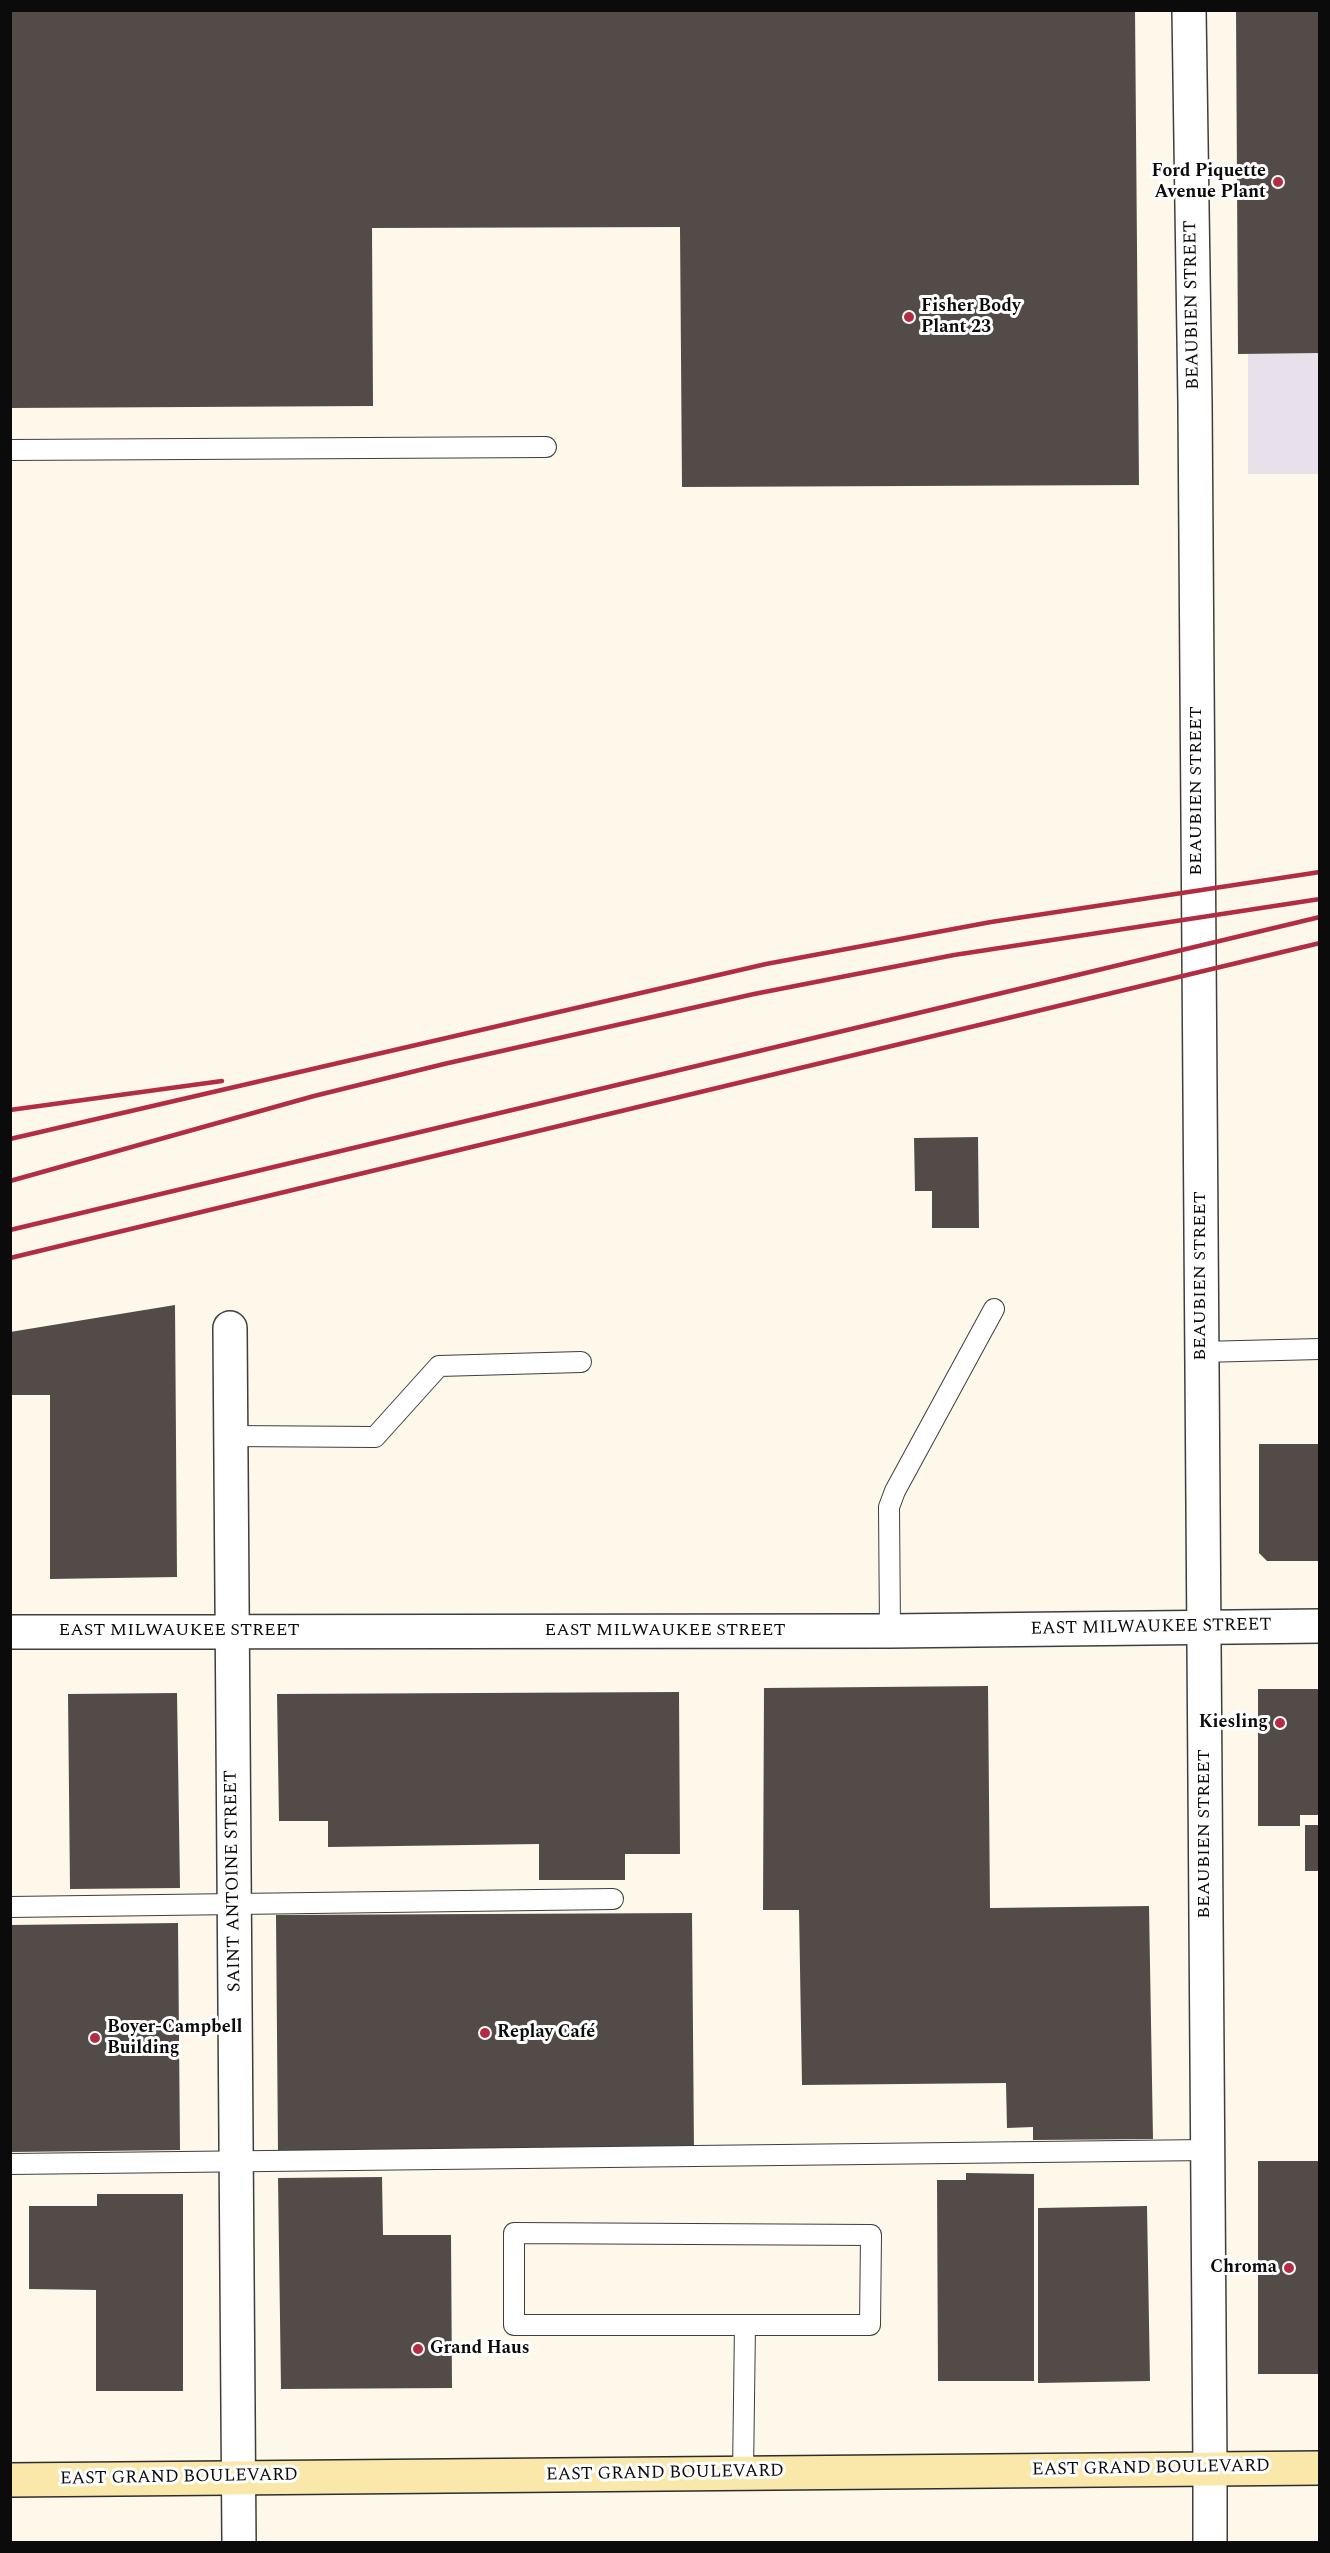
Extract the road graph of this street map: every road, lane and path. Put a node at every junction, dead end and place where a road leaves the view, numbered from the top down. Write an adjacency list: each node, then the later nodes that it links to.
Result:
1 (1189, 10): 7 (street, BEAUBIEN STREET)
2 (546, 447): 3 (lane)
3 (10, 450)
4 (994, 1310): 13 (lane)
5 (230, 1328): 9 (street, SAINT ANTOINE STREET)
6 (1320, 1349): 7 (lane)
7 (1202, 1352): 10 (street, BEAUBIEN STREET)
8 (581, 1362): 9 (lane)
9 (230, 1436): 12 (street, SAINT ANTOINE STREET)
10 (1204, 1626): 11 (street, EAST MILWAUKEE STREET); 13 (street, EAST MILWAUKEE STREET); 18 (street, BEAUBIEN STREET)
11 (1320, 1626)
12 (232, 1631): 13 (street, EAST MILWAUKEE STREET); 14 (street, EAST MILWAUKEE STREET); 16 (street, SAINT ANTOINE STREET)
13 (890, 1631)
14 (10, 1632)
15 (613, 1899): 16 (lane)
16 (234, 1905): 17 (lane); 19 (street, SAINT ANTOINE STREET)
17 (10, 1907)
18 (1208, 2150): 19 (lane); 22 (street, BEAUBIEN STREET)
19 (237, 2162): 20 (lane); 25 (street, SAINT ANTOINE STREET)
20 (10, 2164)
21 (745, 2325): 21 (lane); 24 (lane)
22 (1210, 2468): 23 (main road, EAST GRAND BOULEVARD); 24 (main road, EAST GRAND BOULEVARD); 28 (street, BEAUBIEN STREET)
23 (1320, 2468)
24 (743, 2473): 25 (main road, EAST GRAND BOULEVARD)
25 (238, 2478): 26 (main road, EAST GRAND BOULEVARD); 27 (street, SAINT ANTOINE STREET)
26 (10, 2480)
27 (239, 2542)
28 (1210, 2542)

